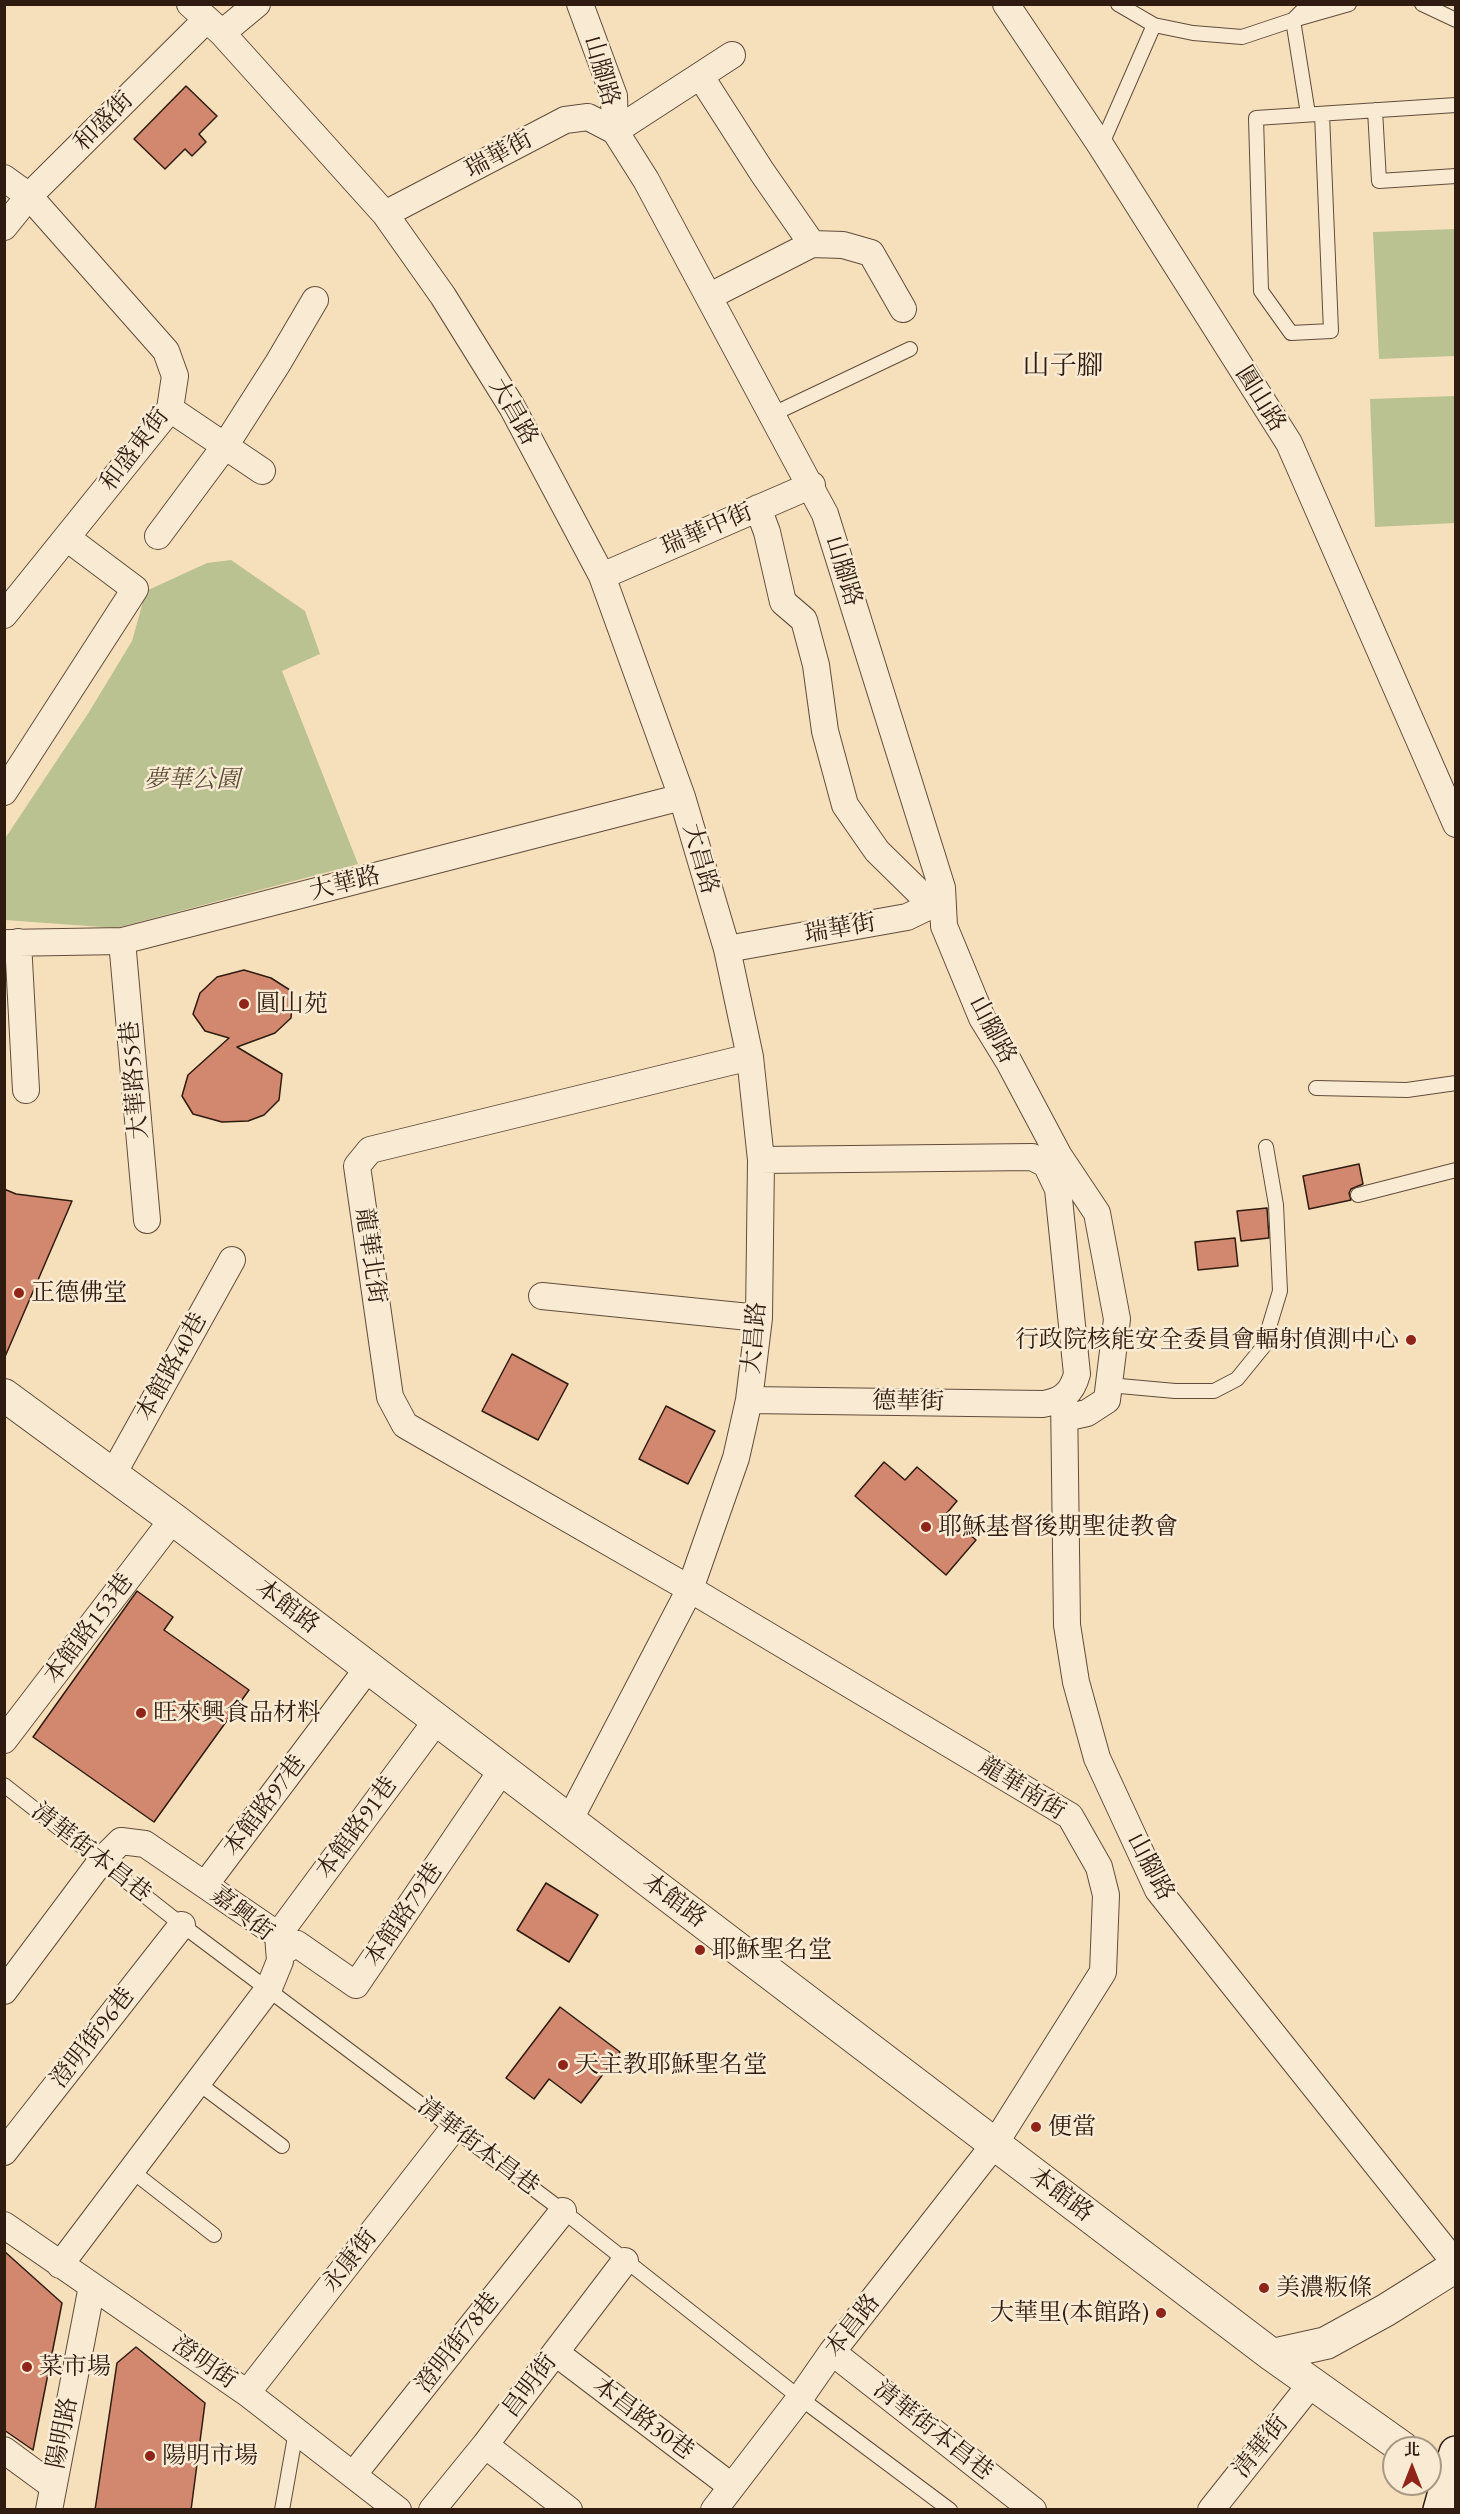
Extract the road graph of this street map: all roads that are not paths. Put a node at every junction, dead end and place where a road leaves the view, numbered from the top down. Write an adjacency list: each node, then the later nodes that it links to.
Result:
1 (257, 4): 8 (street, 和盛街)
2 (580, 4): 17 (street, 山腳路)
3 (1006, 4): 18 (street, 圓山路)
4 (1118, 4): 11 (lane)
5 (1309, 4): 9 (lane)
6 (1349, 4): 9 (lane)
7 (1422, 4): 10 (lane)
8 (206, 19): 21 (street, 和盛街); 22 (street, 大昌路)
9 (1293, 20): 11 (lane); 16 (lane)
10 (1455, 20)
11 (1154, 25): 18 (lane)
12 (732, 55): 13 (street)
13 (702, 77): 17 (street); 24 (street)
14 (1455, 105): 15 (lane)
15 (1375, 110): 16 (lane); 19 (lane)
16 (1315, 114): 16 (lane)
17 (615, 130): 22 (street, 瑞華街); 25 (street, 山腳路)
18 (1101, 146): 41 (street, 圓山路)
19 (1455, 176)
20 (4, 178): 21 (street, 和盛東街)
21 (29, 196): 23 (street, 和盛街); 29 (street, 和盛東街)
22 (386, 214): 37 (street, 大昌路)
23 (4, 227)
24 (812, 244): 25 (street); 27 (street)
25 (710, 296): 30 (street, 山腳路)
26 (315, 300): 31 (street)
27 (903, 309)
28 (910, 349): 30 (lane)
29 (170, 409): 31 (street); 36 (street, 和盛東街)
30 (773, 414): 33 (street, 山腳路)
31 (225, 446): 32 (street); 35 (street)
32 (262, 471)
33 (812, 485): 34 (street, 瑞華中街); 42 (street, 山腳路)
34 (758, 508): 37 (street, 瑞華中街); 42 (street)
35 (158, 536)
36 (67, 538): 38 (street, 和盛東街); 39 (street)
37 (602, 576): 40 (street, 大昌路)
38 (4, 615)
39 (4, 792)
40 (682, 797): 43 (street, 大華路); 45 (street, 大昌路)
41 (1455, 824)
42 (937, 896): 45 (street, 瑞華街); 51 (street, 山腳路)
43 (122, 941): 44 (street, 大華路); 56 (street, 大華路55巷)
44 (11, 942): 49 (street)
45 (727, 949): 46 (street, 大昌路)
46 (750, 1057): 52 (street, 大昌路); 66 (street, 龍華北街)
47 (1455, 1083): 48 (lane)
48 (1316, 1088)
49 (26, 1090)
50 (1266, 1147): 60 (lane)
51 (1059, 1156): 54 (street, 山腳路); 60 (street, 山腳路)
52 (762, 1160): 54 (street); 59 (street, 大昌路)
53 (1455, 1170): 55 (lane)
54 (1058, 1189): 63 (street, 山腳路)
55 (1358, 1195)
56 (147, 1220)
57 (232, 1260): 64 (street, 本館路40巷)
58 (542, 1296): 59 (street)
59 (759, 1318): 62 (street, 大昌路)
60 (1109, 1385): 63 (street, 山腳路)
61 (6, 1400): 64 (street, 本館路)
62 (749, 1400): 63 (street, 德華街); 66 (street, 大昌路)
63 (1064, 1407): 90 (street, 山腳路)
64 (113, 1474): 65 (street, 本館路)
65 (173, 1519): 67 (street, 本館路); 69 (street, 本館路153巷)
66 (690, 1589): 72 (street, 大昌路); 81 (street, 龍華南街)
67 (368, 1668): 68 (street, 本館路); 74 (street, 本館路97巷)
68 (437, 1720): 70 (street, 本館路); 76 (street, 本館路91巷)
69 (4, 1740)
70 (502, 1770): 72 (street, 本館路); 76 (street, 本館路79巷)
71 (4, 1785): 73 (lane, 清華街本昌巷)
72 (568, 1821): 81 (street, 本館路)
73 (102, 1860): 74 (street, 嘉興街); 75 (lane, 清華街本昌巷); 78 (street, 嘉興街)
74 (205, 1885): 76 (street, 嘉興街)
75 (182, 1925): 77 (lane, 清華街本昌巷); 83 (street, 澄明街96巷)
76 (279, 1944): 77 (street, 嘉興街)
77 (269, 1988): 79 (street, 嘉興街); 80 (lane, 清華街本昌巷)
78 (4, 1990)
79 (198, 2083): 82 (lane); 84 (street, 嘉興街)
80 (453, 2129): 85 (lane, 清華街本昌巷); 96 (street, 永康街)
81 (994, 2145): 92 (street, 本昌路); 94 (street, 本館路)
82 (282, 2146)
83 (4, 2152)
84 (132, 2171): 87 (lane); 89 (street, 嘉興街)
85 (563, 2211): 88 (lane, 清華街本昌巷); 102 (street, 澄明街78巷)
86 (4, 2225): 89 (street, 澄明街)
87 (214, 2235)
88 (626, 2261): 93 (street, 昌明街); 97 (lane, 清華街本昌巷)
89 (60, 2265): 91 (street, 澄明街)
90 (1455, 2265): 94 (street, 山腳路)
91 (92, 2286): 96 (street, 澄明街); 103 (street, 陽明路)
92 (832, 2352): 97 (street, 本昌路); 110 (street, 清華街本昌巷)
93 (556, 2353): 100 (street, 昌明街); 104 (street, 本昌路30巷)
94 (1272, 2355): 95 (street, 本館路)
95 (1311, 2384): 99 (street, 本館路); 111 (street, 清華街)
96 (247, 2393): 98 (street, 澄明街)
97 (800, 2398): 104 (street, 本昌路); 109 (lane, 清華街本昌巷)
98 (296, 2431): 102 (street, 澄明街); 105 (lane)
99 (1386, 2436)
100 (485, 2445): 107 (street, 昌明街); 108 (street)
101 (4, 2450): 103 (street)
102 (353, 2475): 106 (street, 澄明街)
103 (51, 2498)
104 (721, 2503)
105 (282, 2510)
106 (398, 2510)
107 (432, 2510)
108 (569, 2510)
109 (950, 2510)
110 (1033, 2510)
111 (1211, 2510)

